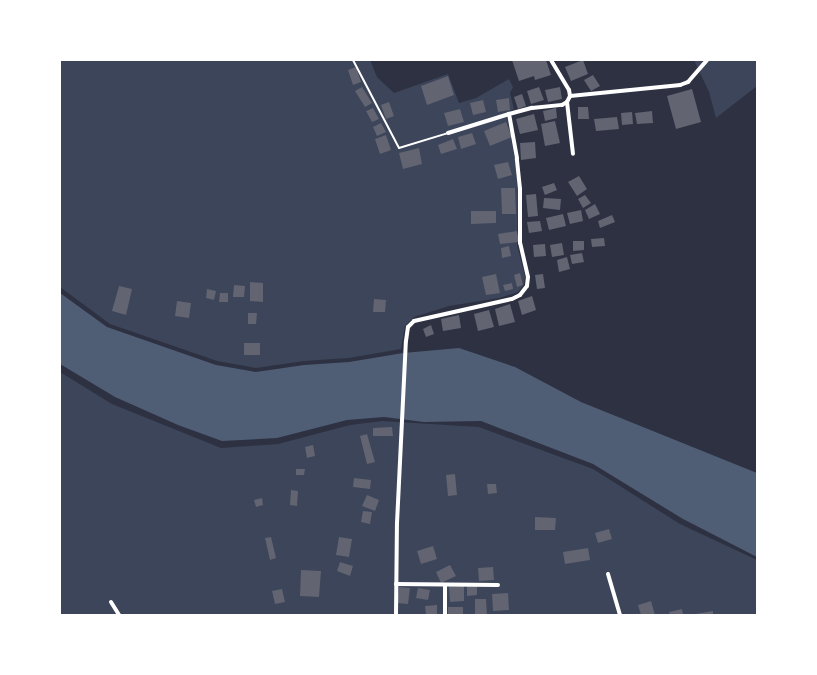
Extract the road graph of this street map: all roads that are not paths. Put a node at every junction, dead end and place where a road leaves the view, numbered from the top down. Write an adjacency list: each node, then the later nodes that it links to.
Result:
1 (353, 60): 7 (lane)
2 (551, 60): 4 (street)
3 (707, 60): 4 (street)
4 (570, 96): 5 (street)
5 (567, 102): 6 (street); 8 (street)
6 (509, 114): 7 (street); 10 (street)
7 (448, 133)
8 (573, 154)
9 (608, 574): 17 (street)
10 (396, 584): 12 (street); 15 (street)
11 (498, 584): 12 (street)
12 (445, 585): 16 (street)
13 (111, 602): 14 (street)
14 (119, 615)
15 (396, 615)
16 (445, 615)
17 (620, 615)

